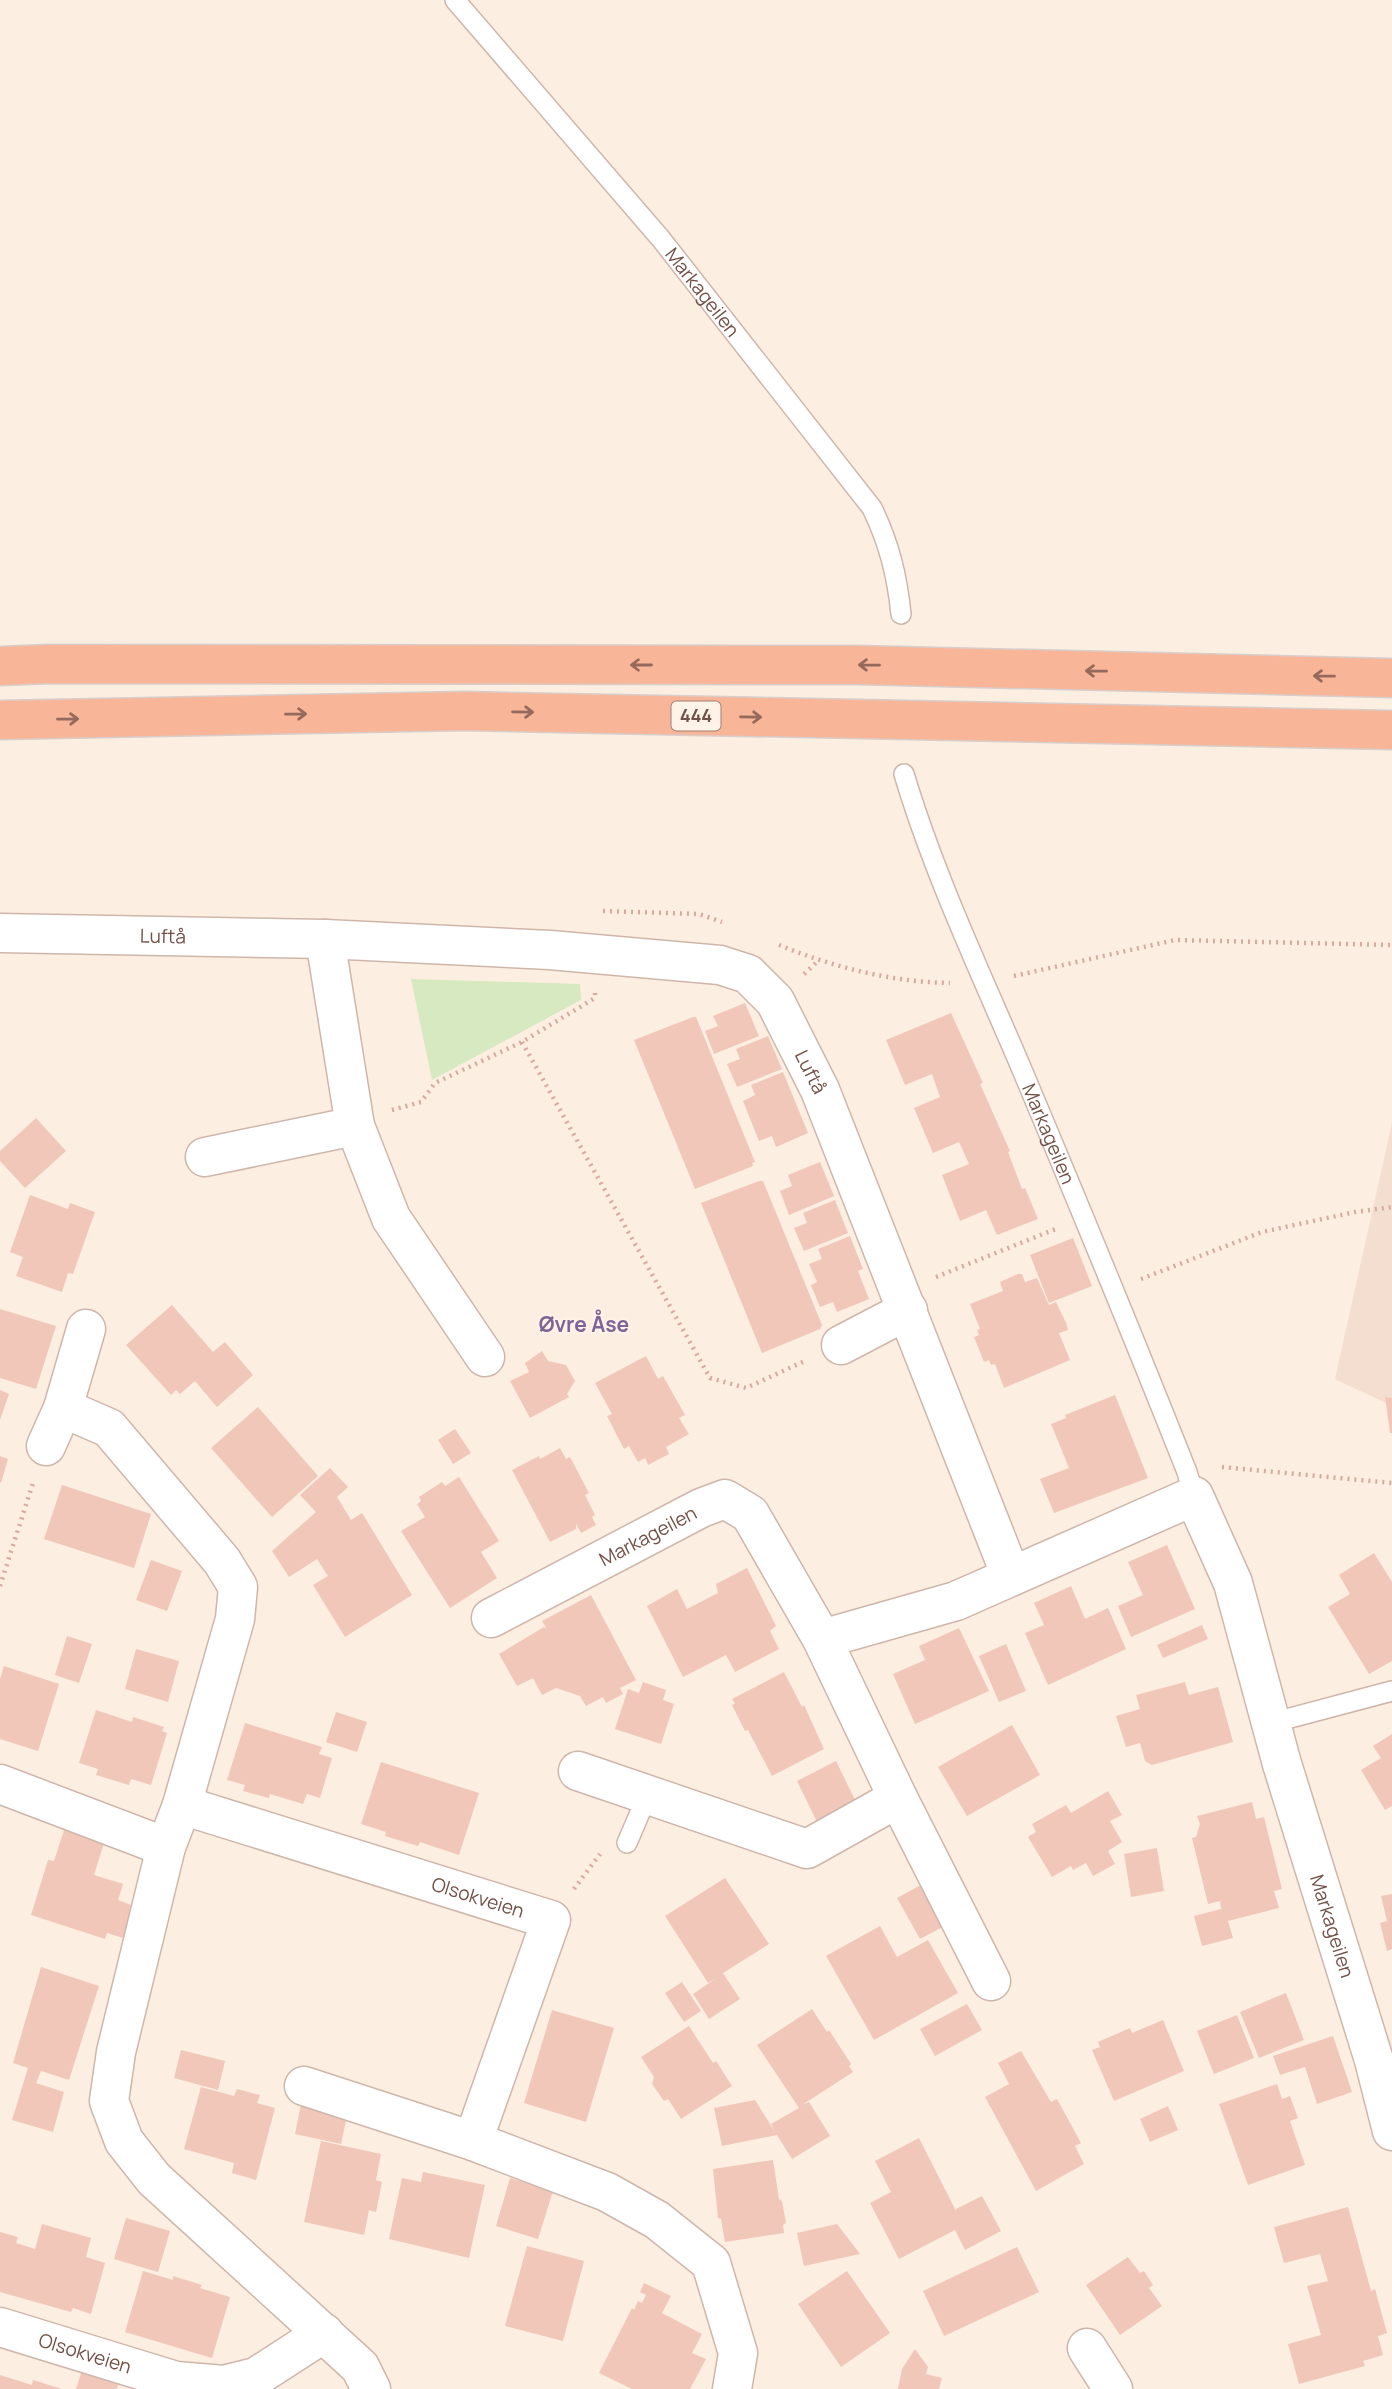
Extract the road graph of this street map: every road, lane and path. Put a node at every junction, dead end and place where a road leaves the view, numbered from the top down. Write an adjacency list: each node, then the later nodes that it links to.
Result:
1 (455, 0): 2 (lane, Markageilen)
2 (901, 614)
3 (0, 666): 4 (highway, one-way to 3)
4 (1392, 678)
5 (0, 720): 6 (highway, 444, one-way to 6)
6 (1392, 730)
7 (904, 774): 15 (lane, Markageilen)
8 (0, 933): 9 (street, Luftå)
9 (325, 939): 10 (street, Luftå); 12 (street)
10 (596, 954): 11 (path); 17 (street, Luftå)
11 (522, 1042): 12 (path); 19 (path)
12 (354, 1123): 13 (street); 20 (street)
13 (205, 1157)
14 (1392, 1207): 16 (path)
15 (1085, 1218): 16 (lane, Markageilen); 17 (path)
16 (1115, 1291): 24 (lane, Markageilen)
17 (905, 1301): 19 (street); 25 (street, Luftå)
18 (86, 1329): 21 (street)
19 (841, 1345)
20 (485, 1357)
21 (63, 1408): 22 (street); 35 (street)
22 (46, 1446): 26 (path)
23 (1392, 1483): 24 (path)
24 (1190, 1484): 25 (street); 30 (street, Markageilen)
25 (1011, 1576): 28 (street)
26 (0, 1586)
27 (491, 1618): 28 (street, Markageilen)
28 (822, 1639): 34 (street, Markageilen)
29 (1392, 1691): 30 (lane)
30 (1271, 1723): 40 (street, Markageilen)
31 (578, 1771): 33 (street)
32 (0, 1784): 37 (street)
33 (648, 1794): 34 (street); 36 (lane)
34 (898, 1798): 39 (street, Markageilen)
35 (182, 1805): 37 (street); 38 (street, Olsokveien)
36 (627, 1843): 38 (path)
37 (166, 1847): 45 (street)
38 (551, 1920): 43 (street, Olsokveien)
39 (991, 1981)
40 (1383, 2061): 42 (street, Markageilen)
41 (304, 2086): 43 (street)
42 (1392, 2131)
43 (473, 2141): 48 (street)
44 (0, 2326): 45 (street, Olsokveien)
45 (324, 2333): 47 (street)
46 (1087, 2348): 49 (street)
47 (371, 2389)
48 (732, 2389)
49 (1113, 2389)

